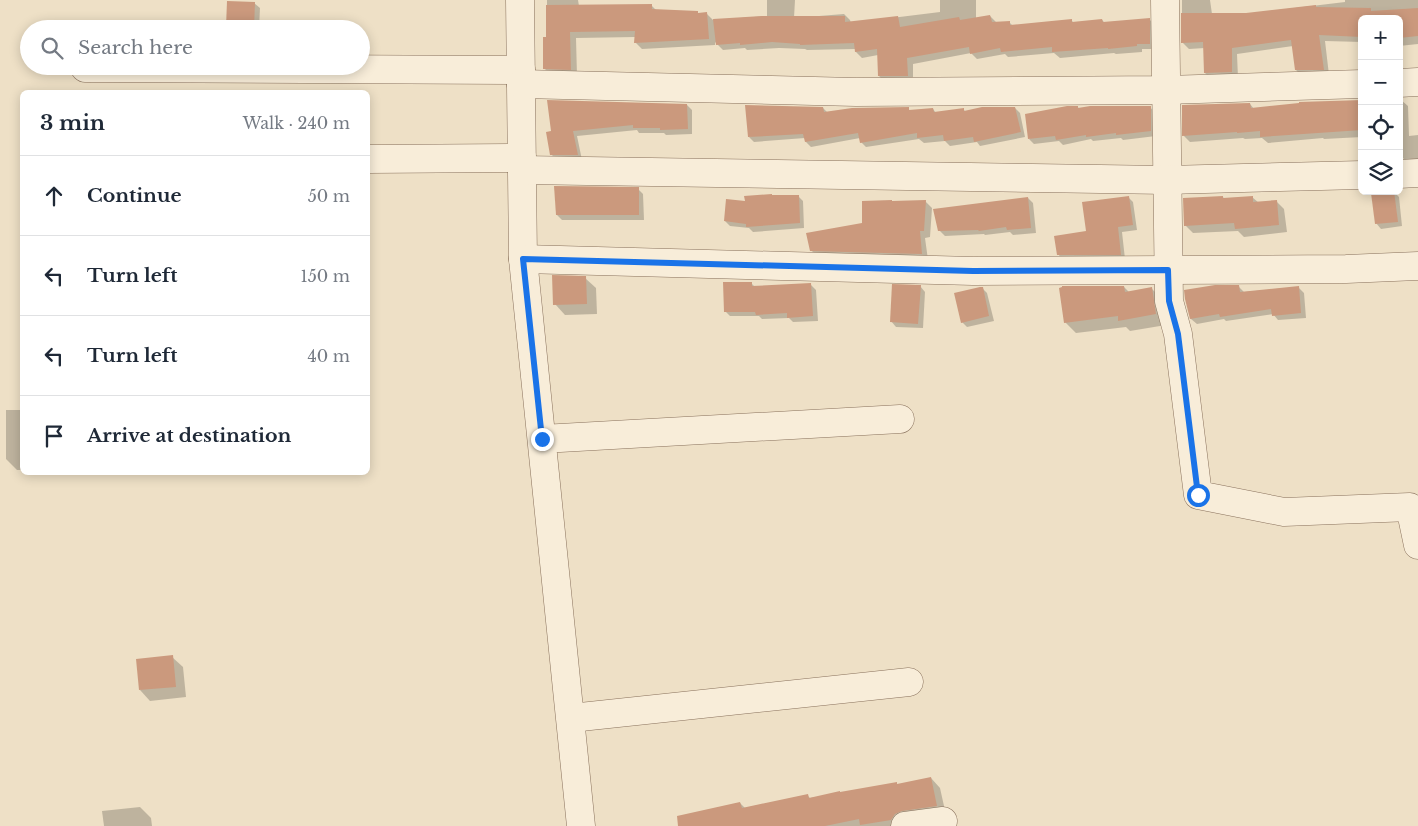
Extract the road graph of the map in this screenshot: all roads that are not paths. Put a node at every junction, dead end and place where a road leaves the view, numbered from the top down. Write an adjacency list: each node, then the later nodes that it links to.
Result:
1 (520, 0): 4 (street)
2 (1165, 0): 8 (street)
3 (370, 74): 4 (street)
4 (521, 77): 8 (street); 10 (street)
5 (1403, 82): 6 (street)
6 (1418, 82)
7 (1358, 84): 8 (street)
8 (1166, 90): 14 (street)
9 (370, 159): 10 (street)
10 (522, 164): 14 (street); 15 (street)
11 (1418, 173): 12 (street)
12 (1403, 174)
13 (1358, 175): 14 (street)
14 (1168, 180): 17 (street)
15 (523, 259): 17 (street); 19 (street)
16 (1418, 266): 17 (street)
17 (1168, 270): 20 (street)
18 (900, 419): 19 (street)
19 (542, 439): 22 (street)
20 (1418, 545)
21 (909, 682): 22 (street)
22 (570, 718): 24 (street)
23 (943, 820): 25 (street)
24 (581, 826)
25 (905, 826)

